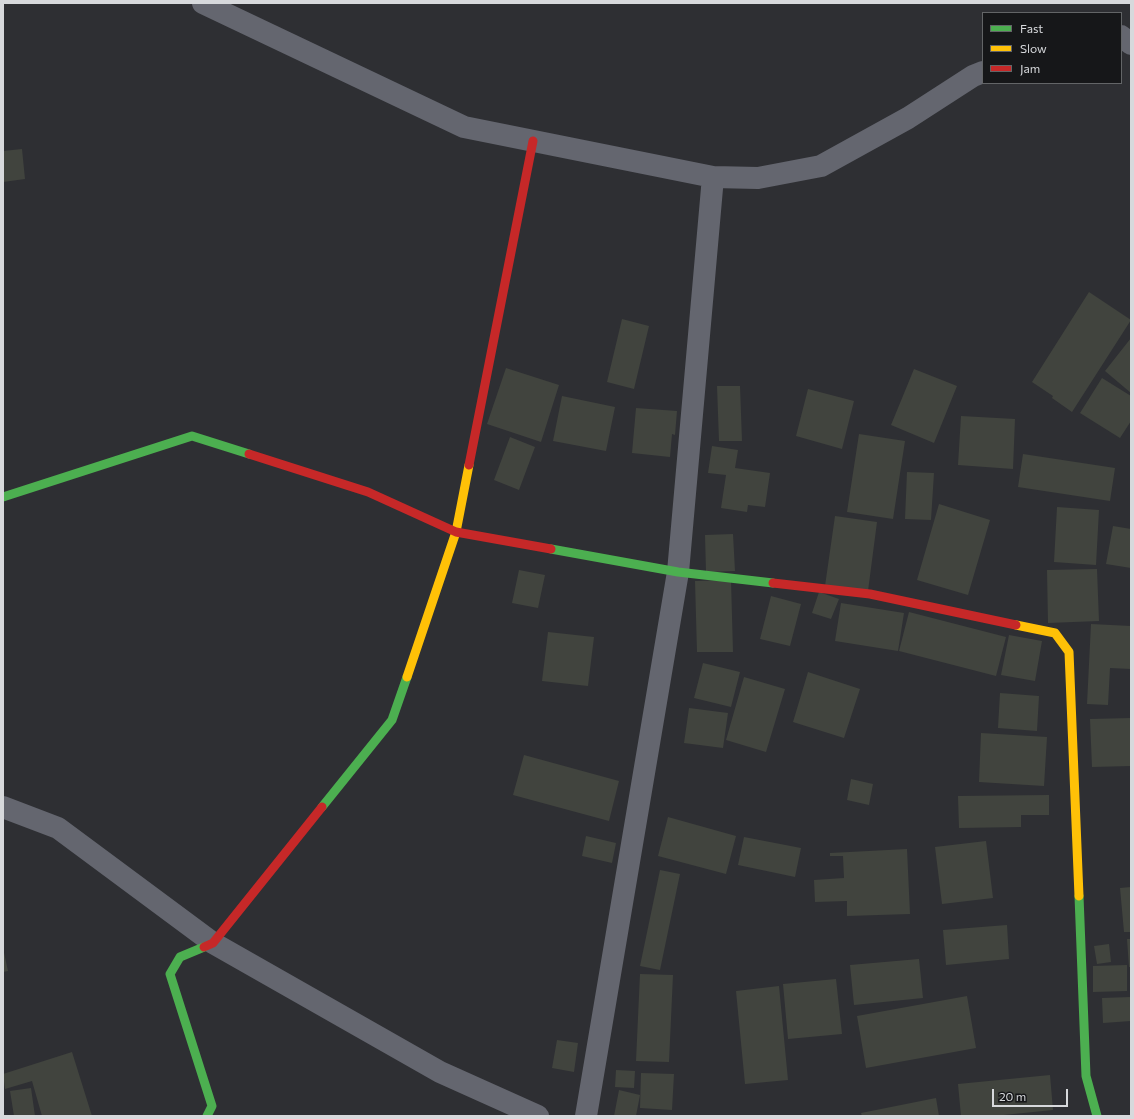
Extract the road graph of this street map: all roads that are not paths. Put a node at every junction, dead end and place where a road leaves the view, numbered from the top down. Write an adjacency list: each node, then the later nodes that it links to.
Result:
1 (203, 3): 5 (street)
2 (1122, 37): 3 (street)
3 (1131, 44)
4 (982, 72): 6 (street)
5 (533, 140): 6 (street); 8 (street)
6 (712, 178): 9 (street)
7 (3, 497): 8 (street)
8 (456, 532): 9 (street); 11 (street)
9 (678, 572): 14 (street); 15 (street)
10 (3, 808): 11 (street)
11 (213, 943): 12 (street); 13 (street)
12 (207, 1116)
13 (538, 1116)
14 (586, 1116)
15 (1097, 1116)

